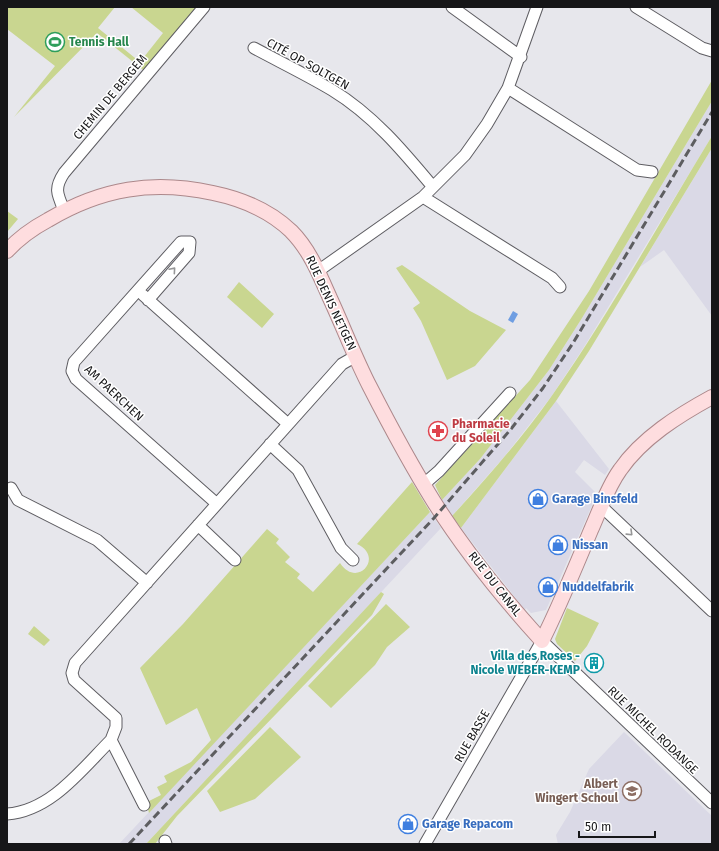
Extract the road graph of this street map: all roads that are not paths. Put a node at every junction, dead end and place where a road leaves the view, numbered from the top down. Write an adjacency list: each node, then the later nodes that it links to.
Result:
1 (204, 7): 12 (street, CHEMIN DE BERGEM)
2 (452, 7): 7 (street)
3 (537, 7): 7 (street)
4 (636, 7): 6 (street)
5 (254, 48): 10 (street, CITÉ OP SOLTGEN)
6 (712, 51)
7 (521, 57): 8 (street)
8 (508, 88): 9 (street); 10 (street)
9 (652, 172)
10 (433, 188): 11 (street)
11 (423, 197): 14 (street); 15 (street)
12 (64, 210): 13 (main road, RUE DENIS NETGEN); 14 (main road, RUE DENIS NETGEN)
13 (7, 251)
14 (318, 271): 18 (main road, RUE DENIS NETGEN)
15 (560, 287)
16 (138, 291): 17 (street); 17 (street, AM PAERCHEN, one-way to 16); 25 (street, AM PAERCHEN)
17 (148, 300): 21 (street)
18 (356, 356): 21 (street); 23 (main road, RUE DENIS NETGEN)
19 (510, 393): 23 (street)
20 (712, 397): 26 (main road)
21 (288, 424): 22 (street)
22 (270, 444): 25 (street); 30 (street)
23 (424, 484): 28 (main road, RUE DENIS NETGEN)
24 (11, 488): 31 (street)
25 (217, 504): 27 (street)
26 (601, 506): 32 (street, one-way to 32); 33 (main road)
27 (198, 525): 29 (street); 31 (street)
28 (451, 526): 33 (main road, RUE DU CANAL)
29 (235, 560)
30 (352, 560)
31 (146, 583): 34 (street)
32 (712, 611)
33 (542, 641): 35 (street, RUE MICHEL RODANGE); 38 (street, RUE BASSE)
34 (111, 740): 36 (street); 37 (street)
35 (712, 803)
36 (144, 805)
37 (7, 814)
38 (425, 844)

